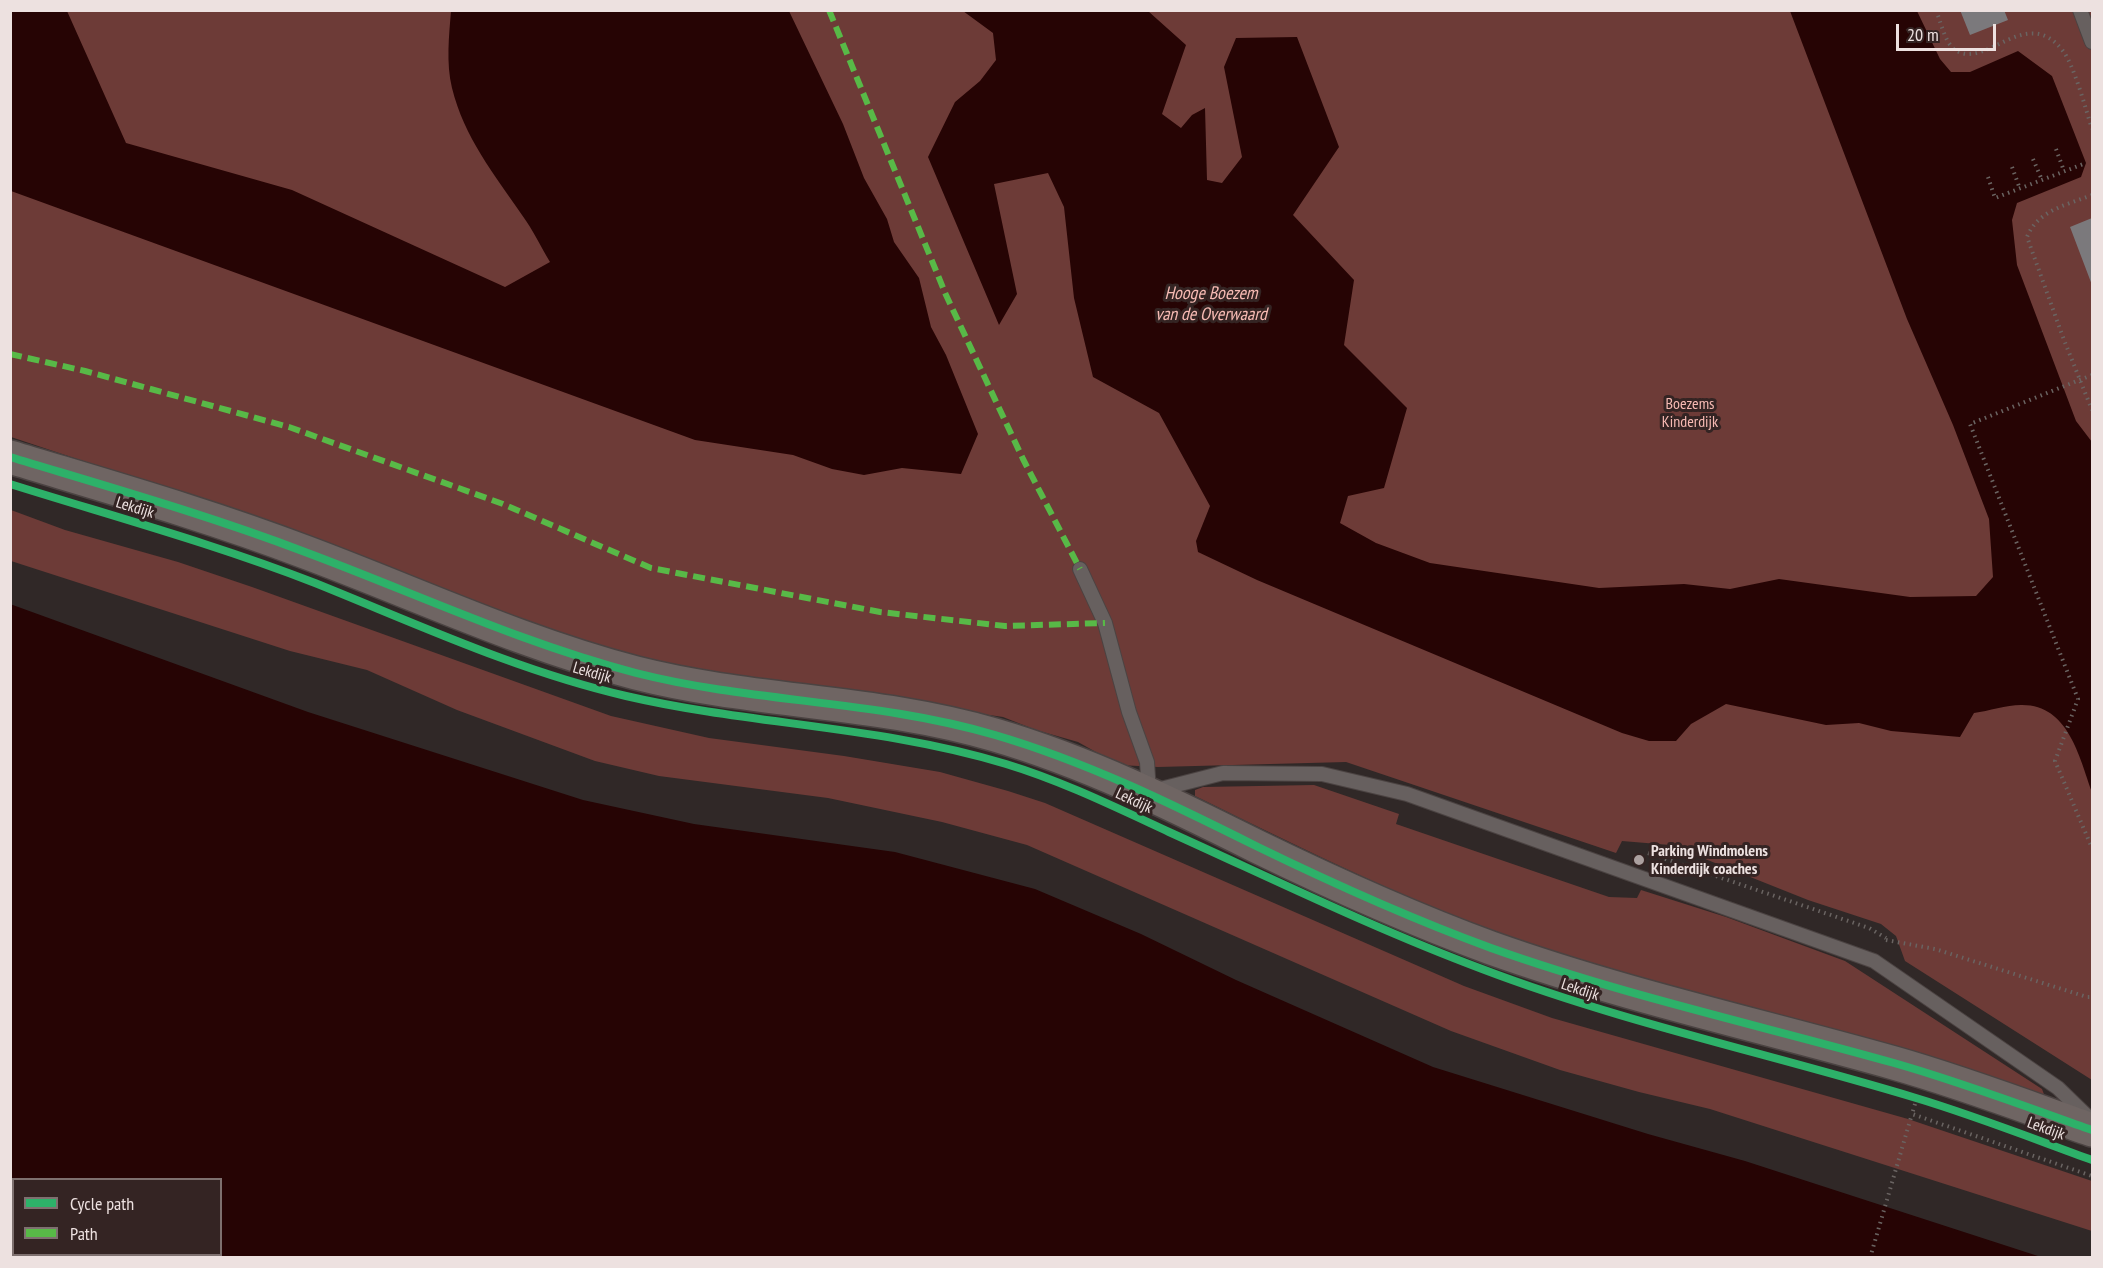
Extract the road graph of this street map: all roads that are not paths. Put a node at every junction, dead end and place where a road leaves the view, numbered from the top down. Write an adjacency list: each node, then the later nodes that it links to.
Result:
1 (2080, 10): 2 (lane)
2 (2092, 42)
3 (10, 457): 5 (street, Lekdijk)
4 (1080, 569): 5 (lane)
5 (1149, 792): 6 (lane); 7 (street, Lekdijk)
6 (2092, 1122)
7 (2092, 1130)

